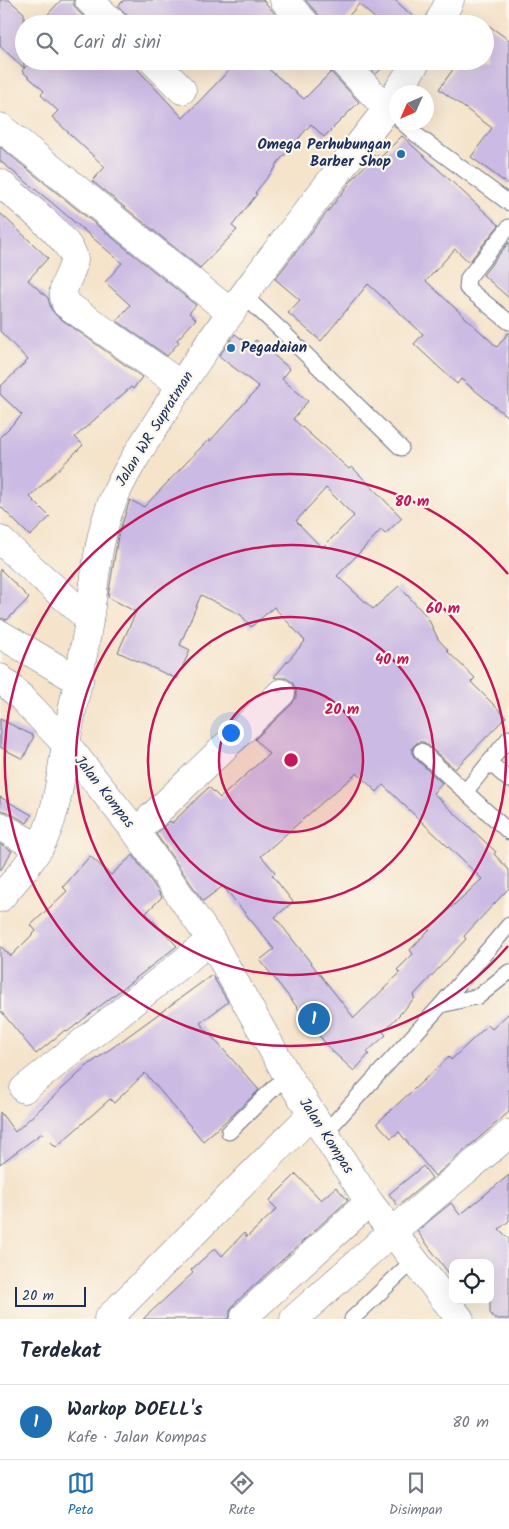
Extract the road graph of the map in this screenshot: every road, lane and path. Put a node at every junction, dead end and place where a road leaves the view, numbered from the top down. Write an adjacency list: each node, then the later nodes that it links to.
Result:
1 (89, 0): 4 (street)
2 (284, 0): 5 (street)
3 (450, 0): 6 (street)
4 (105, 15)
5 (298, 15)
6 (442, 15)
7 (162, 70): 11 (street)
8 (353, 70): 12 (street)
9 (413, 70): 10 (street, Jalan WR Supratman)
10 (406, 85)
11 (182, 90)
12 (389, 101)
13 (389, 116): 19 (street, Jalan WR Supratman)
14 (0, 126): 19 (street)
15 (413, 130): 17 (lane)
16 (0, 183): 21 (street)
17 (509, 203)
18 (509, 227): 20 (lane)
19 (237, 304): 21 (street, Jalan WR Supratman); 22 (lane)
20 (509, 322)
21 (181, 385): 24 (street, Jalan WR Supratman)
22 (401, 448)
23 (0, 540): 24 (street)
24 (89, 620): 27 (street, Jalan WR Supratman)
25 (0, 634): 27 (street)
26 (0, 678): 30 (street, Jalan Kompas)
27 (78, 681): 30 (street, Jalan WR Supratman)
28 (280, 693): 36 (street)
29 (509, 738): 32 (lane)
30 (66, 744): 36 (street, Jalan Kompas); 38 (street, Jalan WR Supratman)
31 (421, 751): 34 (lane)
32 (489, 762): 33 (lane); 34 (lane)
33 (509, 780)
34 (465, 792): 37 (lane)
35 (0, 826): 38 (street)
36 (136, 832): 41 (street, Jalan Kompas)
37 (509, 832)
38 (39, 848): 39 (street, Jalan WR Supratman)
39 (0, 898)
40 (509, 926): 43 (lane)
41 (211, 940): 44 (street, Jalan Kompas); 45 (street)
42 (509, 972): 43 (lane)
43 (441, 1005): 46 (lane)
44 (287, 1074): 46 (street, Jalan Kompas); 47 (lane)
45 (24, 1089)
46 (318, 1124): 49 (street, Jalan Kompas); 53 (street)
47 (229, 1132)
48 (508, 1137): 50 (street)
49 (369, 1202): 50 (street, Jalan Kompas); 52 (street)
50 (392, 1232): 51 (street, Jalan Kompas); 54 (street)
51 (414, 1260): 55 (lane); 56 (street, Jalan Kompas)
52 (245, 1316)
53 (108, 1319)
54 (294, 1319)
55 (352, 1319)
56 (460, 1319)

